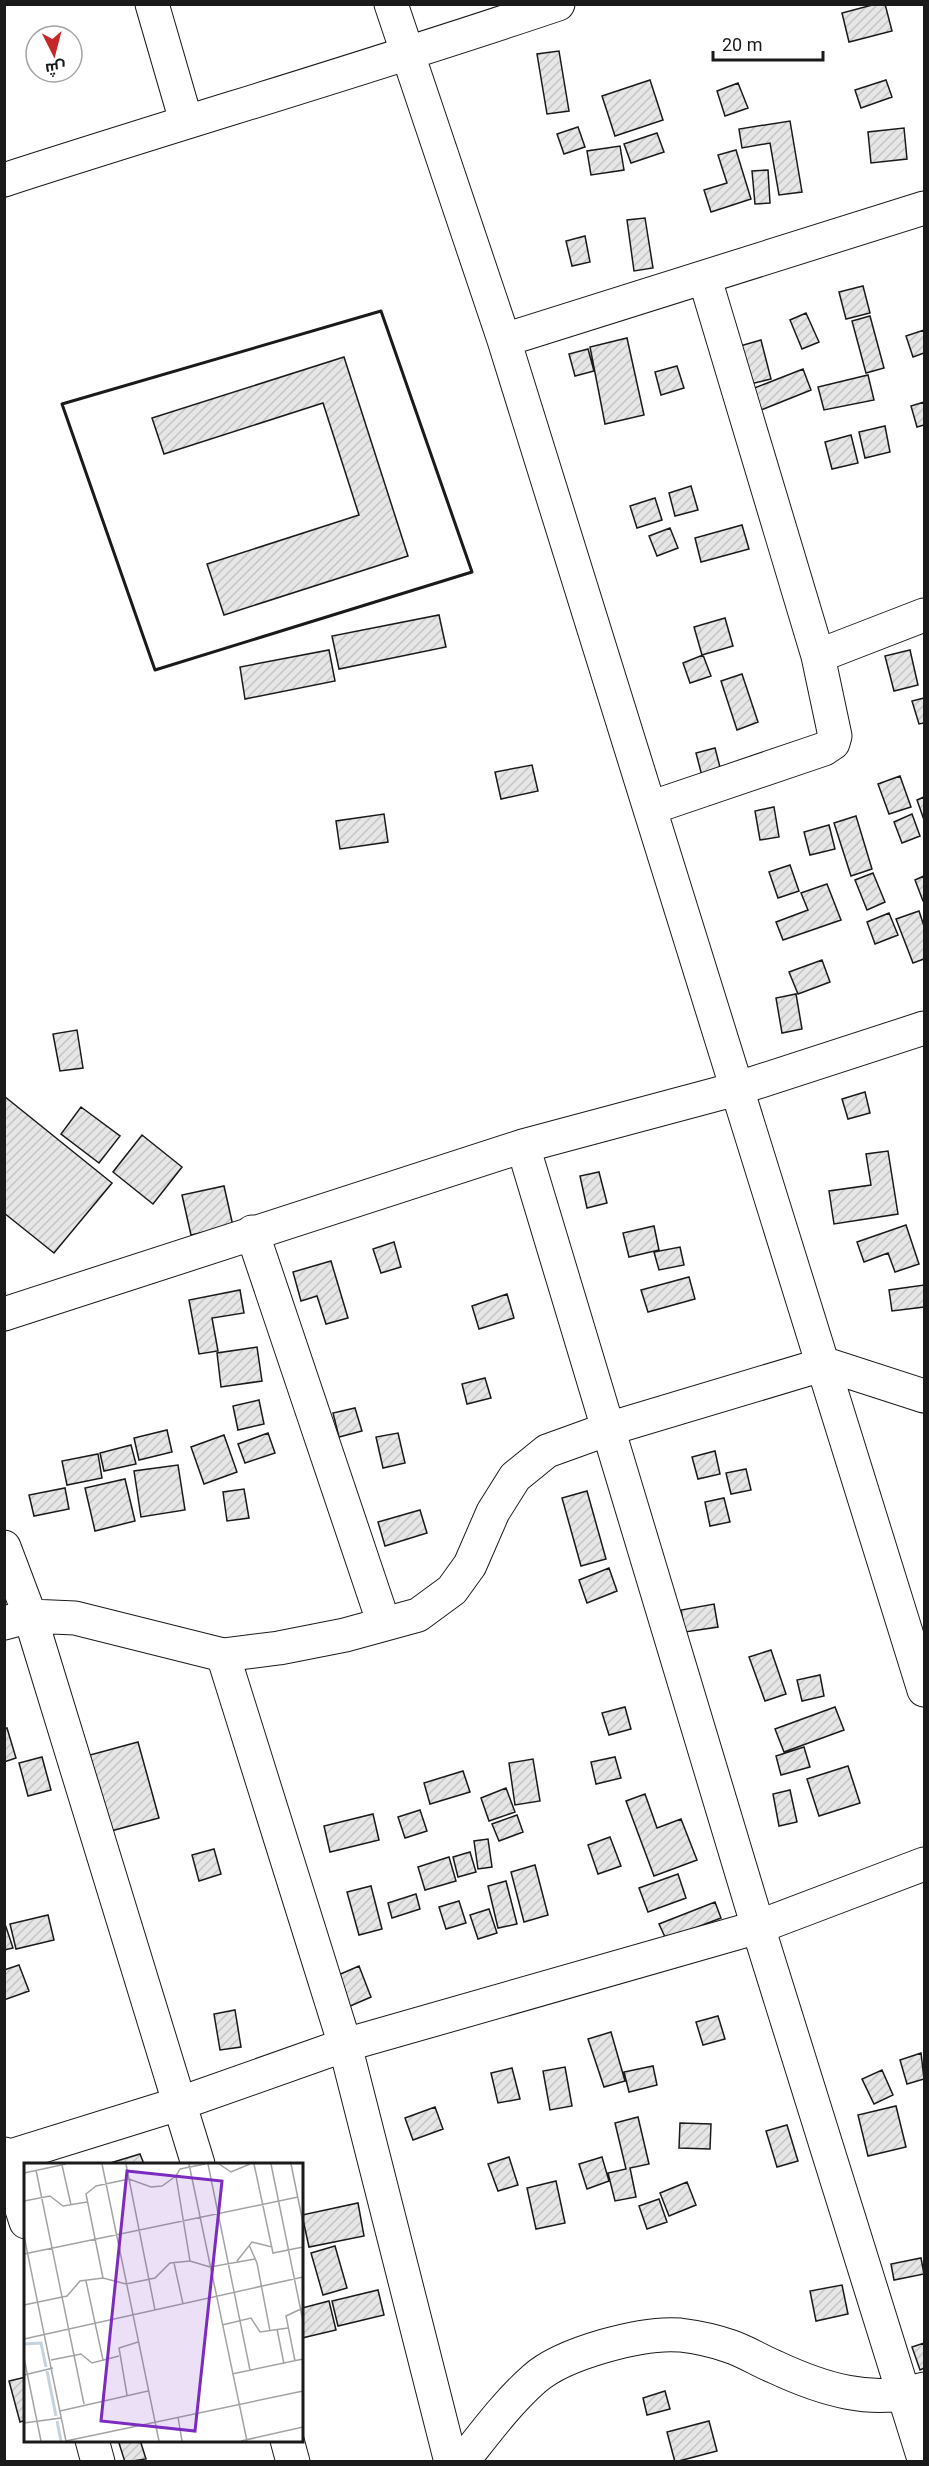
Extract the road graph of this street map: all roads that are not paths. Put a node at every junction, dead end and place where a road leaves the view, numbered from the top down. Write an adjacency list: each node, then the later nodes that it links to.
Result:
1 (152, 4): 5 (street)
2 (391, 4): 4 (street)
3 (558, 4): 4 (street)
4 (407, 55): 5 (street); 9 (street)
5 (186, 121): 6 (street)
6 (4, 180)
7 (924, 208): 8 (street)
8 (705, 279): 9 (street); 11 (street)
9 (504, 340): 12 (street)
10 (924, 615): 11 (street)
11 (818, 656): 12 (street)
12 (650, 808): 14 (street)
13 (924, 1028): 14 (street)
14 (736, 1089): 15 (street); 18 (street)
15 (523, 1146): 16 (street); 20 (street)
16 (252, 1232): 17 (street); 23 (street)
17 (4, 1314)
18 (825, 1364): 19 (street); 20 (street); 25 (street)
19 (924, 1396)
20 (608, 1429): 23 (street); 27 (street)
21 (4, 1547): 22 (street)
22 (17, 1619): 24 (street); 29 (street)
23 (384, 1624): 24 (street)
24 (223, 1655): 28 (street)
25 (924, 1690)
26 (924, 1864): 27 (street)
27 (758, 1928): 28 (street); 33 (street)
28 (345, 2045): 29 (street); 39 (street)
29 (178, 2104): 30 (street); 31 (street)
30 (5, 2156): 32 (street)
31 (198, 2163)
32 (24, 2216)
33 (914, 2392): 36 (street); 40 (street)
34 (93, 2442): 37 (street)
35 (288, 2442): 38 (street)
36 (924, 2459)
37 (98, 2462)
38 (293, 2462)
39 (451, 2462)
40 (462, 2462)

